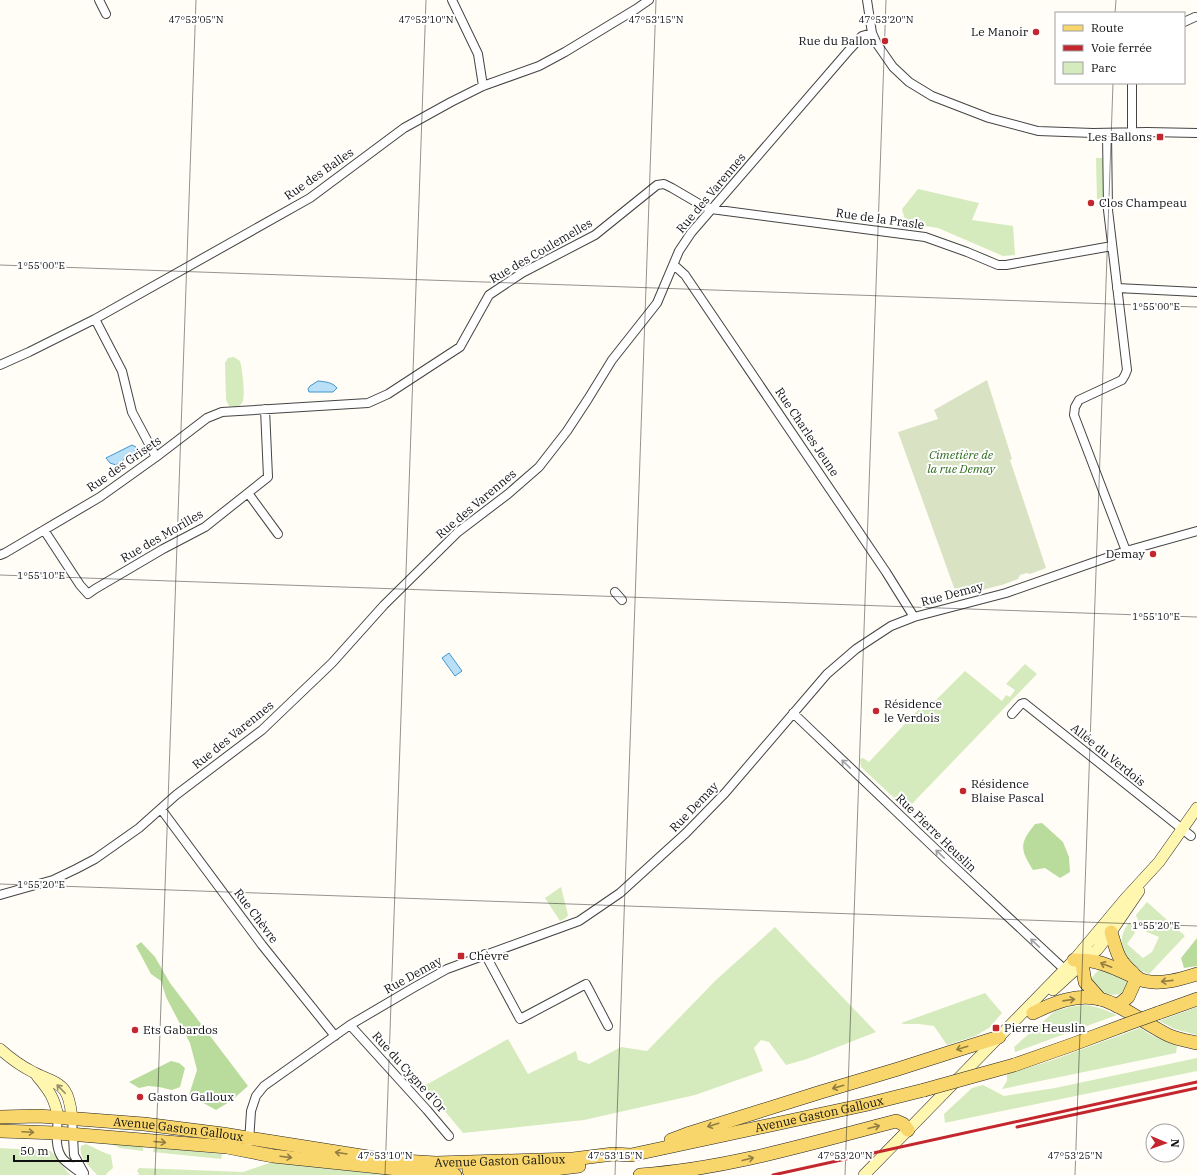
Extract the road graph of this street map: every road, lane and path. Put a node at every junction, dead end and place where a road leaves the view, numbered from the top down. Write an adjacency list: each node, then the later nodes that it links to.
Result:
1 (99, 0): 5 (street)
2 (452, 0): 10 (street)
3 (649, 0): 10 (street, Rue des Balles)
4 (866, 0): 8 (street)
5 (106, 14)
6 (1195, 17): 7 (street)
7 (1185, 22)
8 (872, 32): 12 (street); 14 (street, Rue des Varennes)
9 (1132, 84): 11 (street)
10 (483, 86): 19 (street, Rue des Balles)
11 (1132, 132): 12 (street); 13 (street)
12 (1107, 133): 15 (street)
13 (1197, 133)
14 (711, 209): 15 (street, Rue de la Prasle); 16 (street, Rue des Varennes); 21 (street, Rue des Coulemelles)
15 (1112, 246): 17 (street)
16 (674, 265): 31 (street, Rue Charles Jeune); 35 (street, Rue des Varennes)
17 (1117, 288): 18 (street); 27 (street)
18 (1197, 292)
19 (95, 319): 20 (street, Rue des Balles); 22 (street)
20 (0, 365)
21 (265, 409): 22 (street, Rue des Grisets); 23 (street, Rue des Morilles)
22 (156, 457): 24 (street, Rue des Grisets)
23 (248, 493): 24 (street, Rue des Morilles); 26 (street)
24 (44, 530): 28 (street, Rue des Grisets)
25 (1197, 532): 27 (street, Rue Demay)
26 (278, 534)
27 (1126, 551): 31 (street, Rue Demay)
28 (0, 555)
29 (615, 592): 30 (street)
30 (622, 600)
31 (914, 617): 32 (street, Rue Demay)
32 (793, 713): 40 (street, Rue Demay); 42 (street, Rue Pierre Heuslin, one-way to 32)
33 (1012, 714): 36 (street, Allée du Verdois)
34 (1197, 808): 36 (main road)
35 (161, 809): 38 (street, Rue des Varennes); 51 (street, Rue Chèvre)
36 (1186, 832): 37 (main road)
37 (1159, 862): 39 (main road); 41 (main road)
38 (0, 895)
39 (1111, 932): 41 (main road); 44 (main road)
40 (485, 954): 49 (street, Rue Demay); 50 (street)
41 (1081, 961): 42 (main road); 44 (main road, one-way to 41); 45 (main road); 48 (main road)
42 (1064, 969): 52 (main road)
43 (1197, 974): 44 (main road, one-way to 44)
44 (1137, 977): 47 (main road)
45 (1100, 999): 47 (main road); 48 (main road, one-way to 45)
46 (1197, 999): 65 (main road, Avenue Gaston Galloux, bridge)
47 (1117, 1006): 53 (main road)
48 (1032, 1013): 60 (main road)
49 (350, 1025): 51 (street, Rue Demay); 63 (street, Rue du Cygne d'Or)
50 (608, 1026)
51 (335, 1036): 64 (street, Rue Demay)
52 (995, 1041): 60 (main road); 65 (main road, one-way to 65)
53 (1197, 1043)
54 (0, 1049): 55 (main road)
55 (34, 1073): 57 (main road); 58 (main road, one-way to 55)
56 (0, 1117): 57 (main road, Avenue Gaston Galloux)
57 (58, 1117): 58 (main road, Avenue Gaston Galloux); 61 (street)
58 (72, 1118): 62 (street); 64 (main road, Avenue Gaston Galloux)
59 (0, 1131): 61 (main road, Avenue Gaston Galloux, one-way to 61)
60 (910, 1132): 69 (main road, one-way to 60); 70 (main road); 71 (main road)
61 (57, 1133): 62 (main road, Avenue Gaston Galloux); 67 (street)
62 (72, 1135): 64 (main road, Avenue Gaston Galloux, one-way to 64); 67 (street)
63 (449, 1136)
64 (248, 1144): 65 (main road, Avenue Gaston Galloux, one-way to 64); 66 (main road, Avenue Gaston Galloux, one-way to 66)
65 (634, 1154): 66 (main road)
66 (417, 1171): 68 (main road)
67 (84, 1175)
68 (455, 1175)
69 (640, 1175)
70 (864, 1175)
71 (872, 1175)

